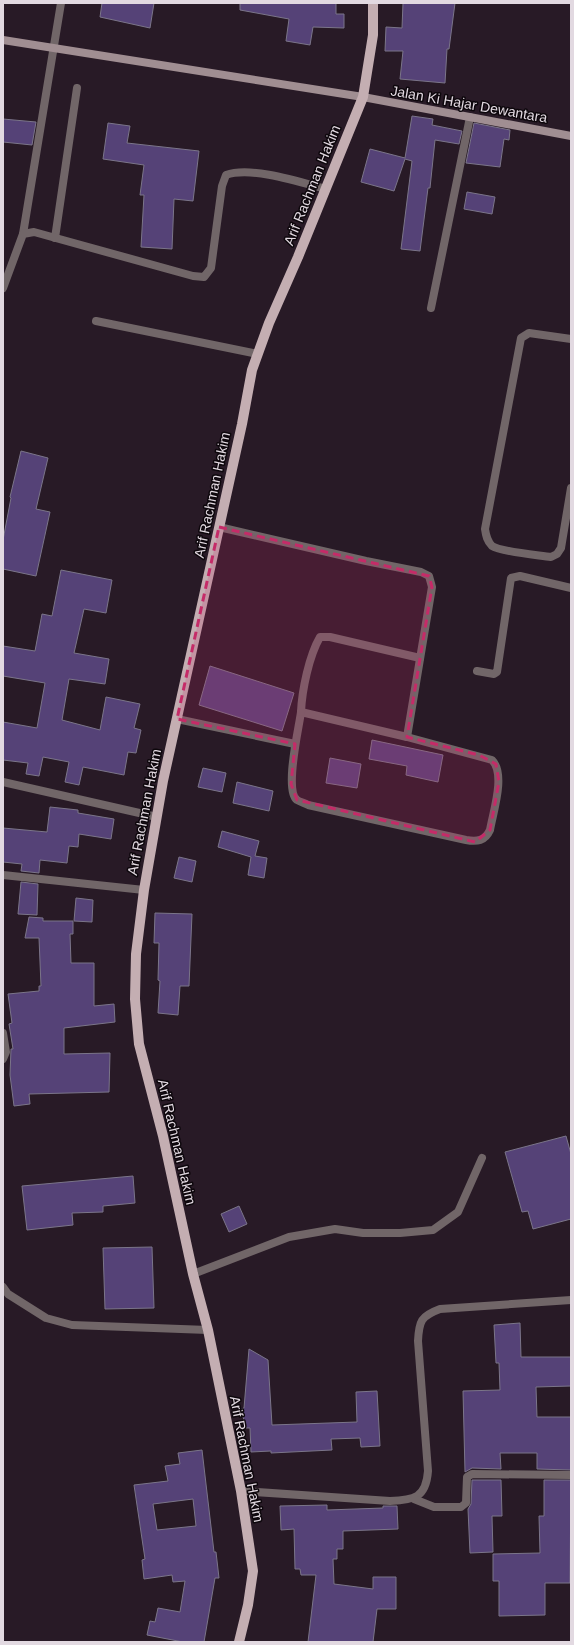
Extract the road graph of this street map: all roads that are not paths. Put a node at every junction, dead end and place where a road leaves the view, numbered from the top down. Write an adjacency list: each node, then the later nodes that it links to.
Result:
1 (61, 3): 4 (street)
2 (373, 3): 6 (main road, Arif Rachman Hakim)
3 (3, 40): 4 (street, Jalan Ki Hajar Dewantara)
4 (54, 48): 6 (street, Jalan Ki Hajar Dewantara); 10 (street)
5 (77, 88): 11 (street)
6 (363, 97): 7 (street, Jalan Ki Hajar Dewantara); 9 (main road, Arif Rachman Hakim)
7 (470, 117): 8 (street, Jalan Ki Hajar Dewantara); 13 (street)
8 (571, 136)
9 (326, 189): 11 (street); 16 (main road, Arif Rachman Hakim)
10 (23, 234): 11 (street); 12 (street)
11 (55, 238)
12 (3, 288)
13 (431, 308)
14 (96, 320): 16 (street)
15 (571, 339): 17 (street)
16 (258, 354): 18 (main road, Arif Rachman Hakim)
17 (571, 488)
18 (219, 527): 20 (street); 23 (main road, Arif Rachman Hakim)
19 (571, 588): 21 (street)
20 (420, 658): 22 (street); 24 (street)
21 (478, 671)
22 (302, 712): 24 (street); 25 (street)
23 (177, 719): 25 (street); 27 (main road, Arif Rachman Hakim)
24 (407, 737): 25 (street)
25 (295, 744)
26 (3, 782): 27 (street)
27 (156, 817): 29 (main road, Arif Rachman Hakim)
28 (3, 875): 29 (street)
29 (144, 890): 33 (main road, Arif Rachman Hakim)
30 (3, 1033): 31 (street)
31 (3, 1059)
32 (482, 1158): 33 (street)
33 (193, 1274): 36 (main road, Arif Rachman Hakim)
34 (3, 1287): 36 (street)
35 (571, 1300): 39 (street)
36 (208, 1330): 38 (main road, Arif Rachman Hakim)
37 (571, 1475): 39 (street)
38 (241, 1491): 39 (street); 40 (main road, Arif Rachman Hakim)
39 (414, 1499)
40 (238, 1642)

